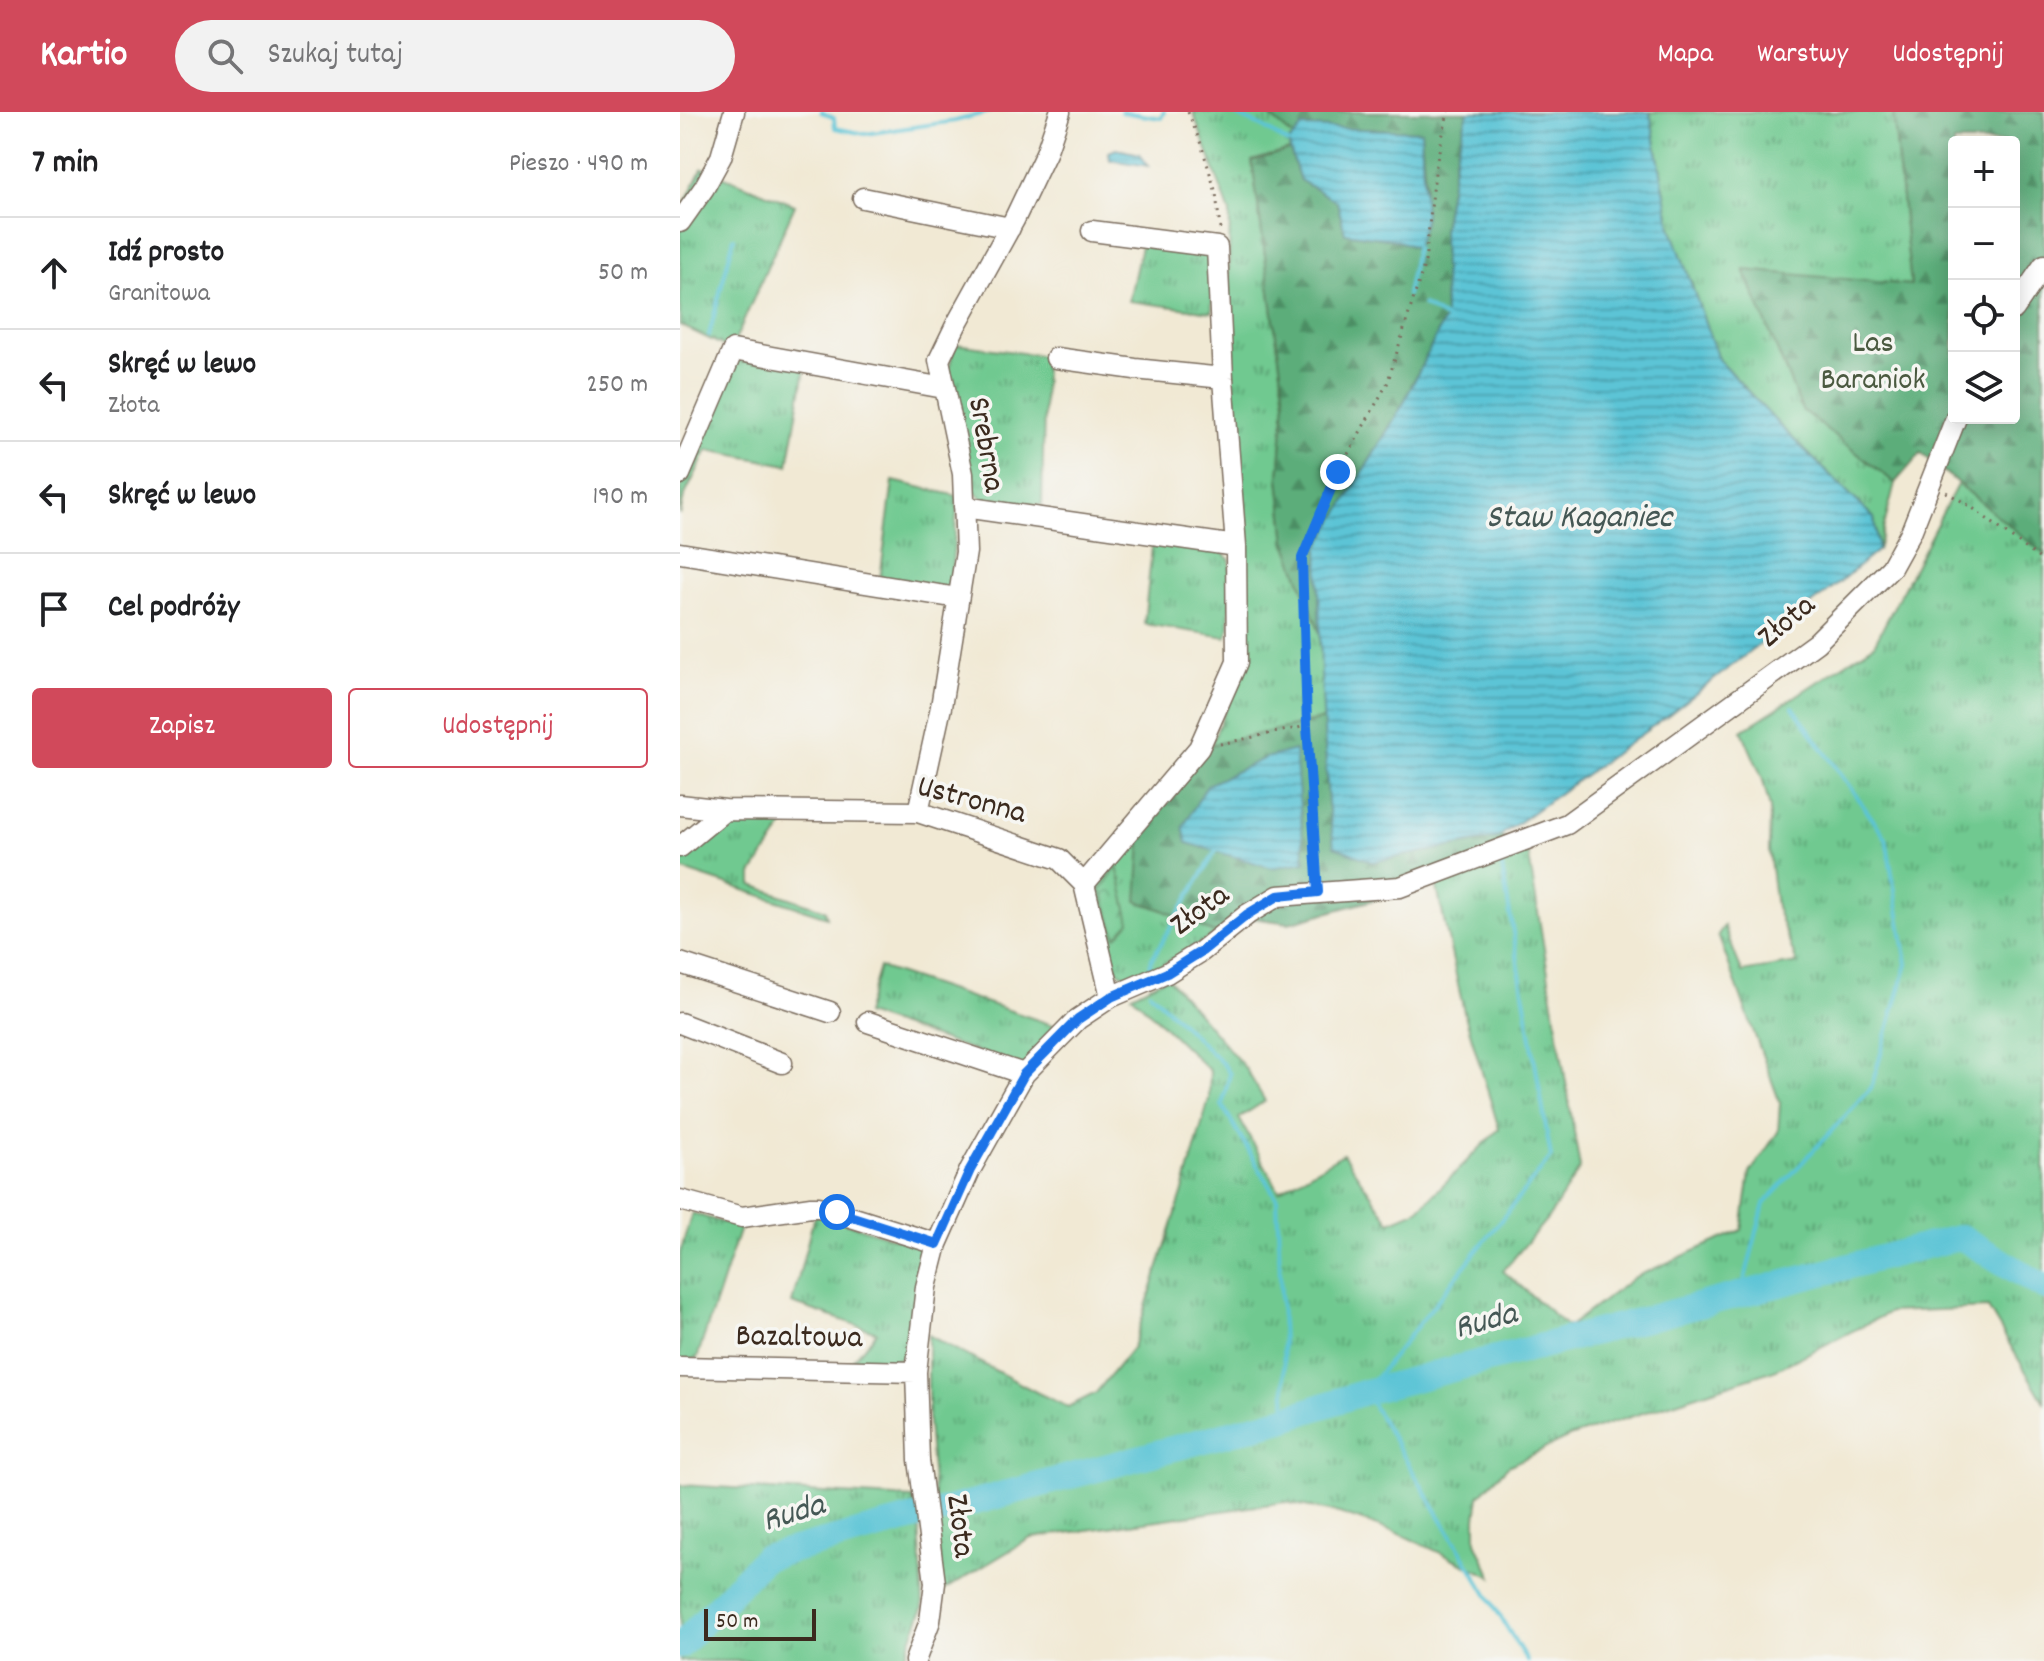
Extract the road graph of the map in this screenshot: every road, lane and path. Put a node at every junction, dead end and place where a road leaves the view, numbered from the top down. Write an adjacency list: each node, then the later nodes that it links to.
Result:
1 (734, 112): 6 (street)
2 (1060, 112): 7 (street, Srebrna)
3 (1188, 112): 9 (path)
4 (1448, 112): 23 (path)
5 (863, 198): 7 (street)
6 (680, 222)
7 (1010, 228): 14 (street, Srebrna)
8 (1092, 231): 9 (street)
9 (1217, 247): 13 (street)
10 (2044, 265): 11 (street)
11 (2020, 300)
12 (1056, 358): 13 (street)
13 (1223, 378): 19 (street)
14 (944, 388): 16 (street); 18 (street, Srebrna)
15 (1954, 424): 17 (street, Złota)
16 (680, 474)
17 (1931, 483): 21 (path); 30 (street, Złota)
18 (964, 507): 19 (street); 22 (street, Srebrna)
19 (1236, 546): 24 (street)
20 (680, 553): 22 (street)
21 (2044, 562)
22 (958, 598): 27 (street, Srebrna)
23 (1307, 726): 24 (path); 30 (path)
24 (1199, 748): 29 (street)
25 (680, 805): 26 (street, Ustronna)
26 (725, 810): 27 (street, Ustronna); 28 (street)
27 (918, 812): 29 (street, Ustronna)
28 (680, 847)
29 (1084, 884): 32 (street)
30 (1318, 892): 32 (street, Złota)
31 (680, 963): 33 (street)
32 (1111, 997): 37 (street, Złota)
33 (830, 1012)
34 (868, 1022): 37 (street)
35 (680, 1023): 36 (street)
36 (782, 1063)
37 (1024, 1074): 39 (street, Złota)
38 (680, 1200): 39 (street)
39 (937, 1244): 41 (street, Złota)
40 (680, 1367): 41 (street, Bazaltowa)
41 (916, 1372): 42 (street, Złota)
42 (915, 1661)

